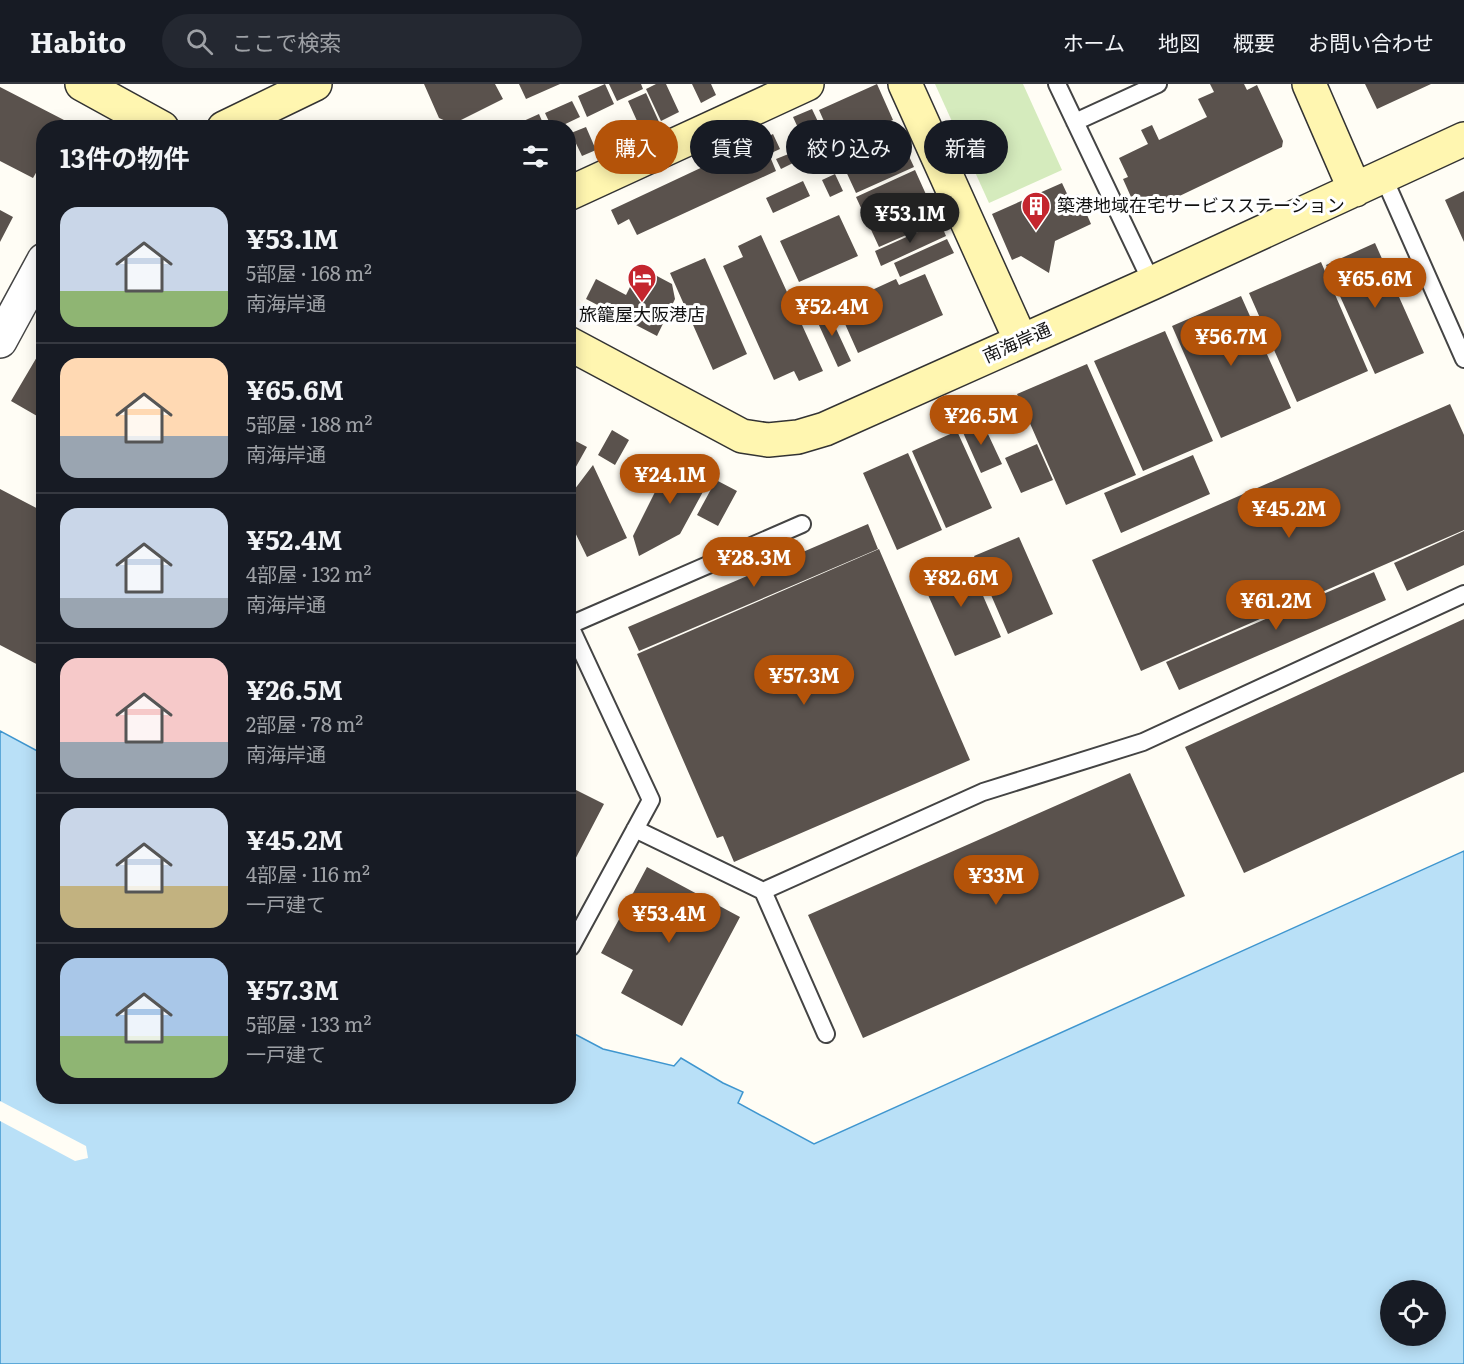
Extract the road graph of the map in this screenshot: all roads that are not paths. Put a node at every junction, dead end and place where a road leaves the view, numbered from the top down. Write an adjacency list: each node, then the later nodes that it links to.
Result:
1 (81, 84): 8 (street)
2 (315, 84): 9 (street)
3 (807, 84): 13 (street)
4 (905, 84): 17 (street)
5 (1058, 84): 10 (lane)
6 (1158, 84): 10 (lane)
7 (1309, 84): 12 (street)
8 (120, 118)
9 (241, 120)
10 (1075, 122): 15 (lane)
11 (1464, 139): 12 (street, 南海岸通)
12 (1369, 183): 15 (street, 南海岸通); 19 (lane)
13 (576, 190)
14 (36, 275): 16 (street)
15 (1152, 283): 17 (street, 南海岸通)
16 (0, 341)
17 (1020, 341): 18 (street, 南海岸通)
18 (576, 347)
19 (1464, 359)
20 (802, 524): 22 (lane)
21 (1464, 594): 25 (lane)
22 (576, 620)
23 (576, 638): 24 (lane)
24 (635, 829): 25 (lane); 26 (lane)
25 (763, 891): 27 (lane)
26 (576, 938)
27 (826, 1034)

